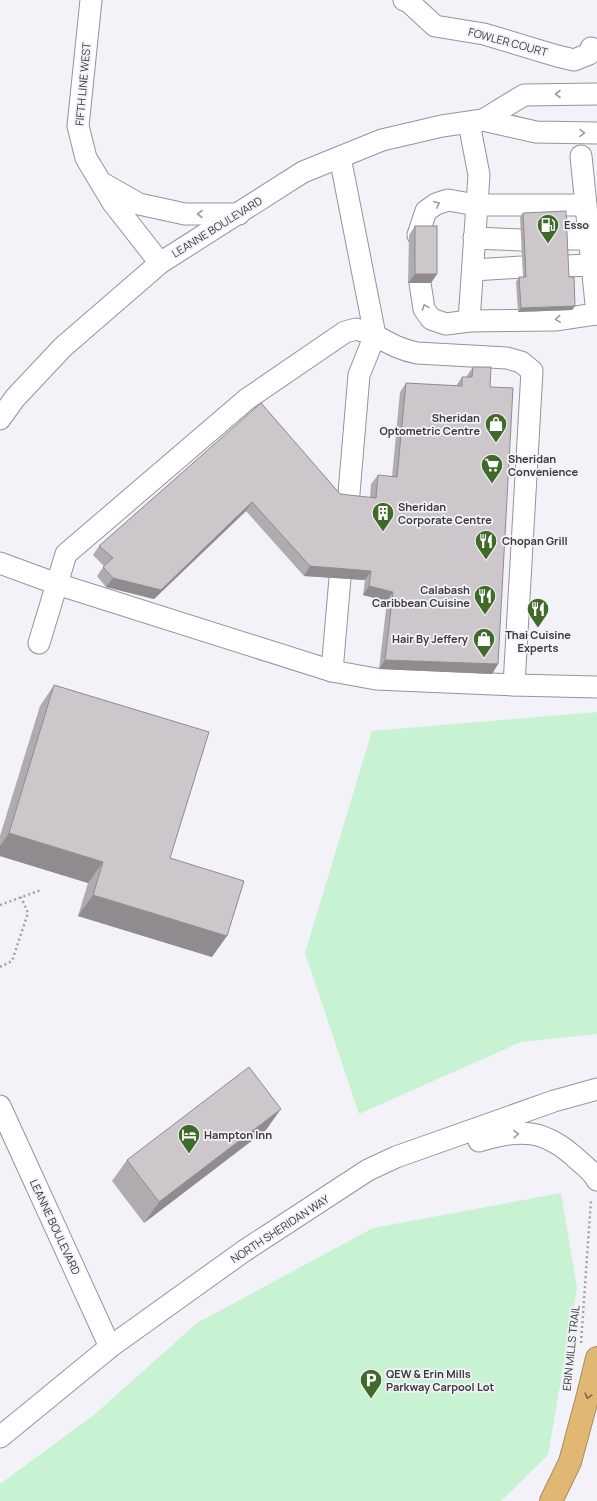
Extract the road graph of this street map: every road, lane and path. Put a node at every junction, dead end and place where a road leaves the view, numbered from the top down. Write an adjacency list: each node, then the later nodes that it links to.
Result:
1 (91, 0): 9 (street, FIFTH LINE WEST)
2 (404, 0): 3 (street, FOWLER COURT)
3 (591, 48)
4 (597, 94): 5 (street, LEANNE BOULEVARD, one-way to 5)
5 (476, 121): 6 (street, LEANNE BOULEVARD, one-way to 6); 8 (street, LEANNE BOULEVARD); 10 (street)
6 (597, 133)
7 (580, 156): 11 (street)
8 (340, 157): 12 (street, LEANNE BOULEVARD); 26 (street)
9 (102, 183): 12 (street, one-way to 9); 18 (street, FIFTH LINE WEST)
10 (476, 205): 11 (street); 13 (street, one-way to 10); 14 (street)
11 (586, 205): 16 (street)
12 (239, 214): 18 (street, LEANNE BOULEVARD)
13 (418, 235)
14 (474, 238): 17 (street); 22 (street)
15 (563, 239): 16 (street)
16 (590, 239): 19 (street)
17 (521, 240)
18 (160, 263): 27 (street, LEANNE BOULEVARD)
19 (592, 265): 20 (street); 24 (street)
20 (565, 266)
21 (522, 267): 22 (street)
22 (473, 270): 25 (street)
23 (420, 283): 25 (street, one-way to 23)
24 (597, 314): 25 (street, one-way to 25)
25 (469, 321)
26 (375, 334): 28 (street); 31 (street); 34 (street)
27 (0, 419)
28 (348, 505)
29 (0, 563): 31 (street)
30 (340, 578): 33 (street)
31 (57, 584): 32 (street); 33 (street)
32 (39, 643)
33 (332, 671): 34 (street)
34 (514, 685): 35 (street)
35 (597, 686)
36 (41, 890): 37 (path)
37 (21, 897): 38 (path); 39 (path)
38 (0, 905)
39 (0, 967)
40 (597, 1089): 42 (street, NORTH SHERIDAN WAY)
41 (0, 1106): 44 (street, LEANNE BOULEVARD)
42 (396, 1157): 43 (street, one-way to 43); 44 (street, NORTH SHERIDAN WAY)
43 (594, 1189): 45 (path, ERIN MILLS TRAIL)
44 (110, 1347): 46 (street, NORTH SHERIDAN WAY)
45 (589, 1351): 47 (highway, one-way to 47)
46 (0, 1437)
47 (551, 1501)

